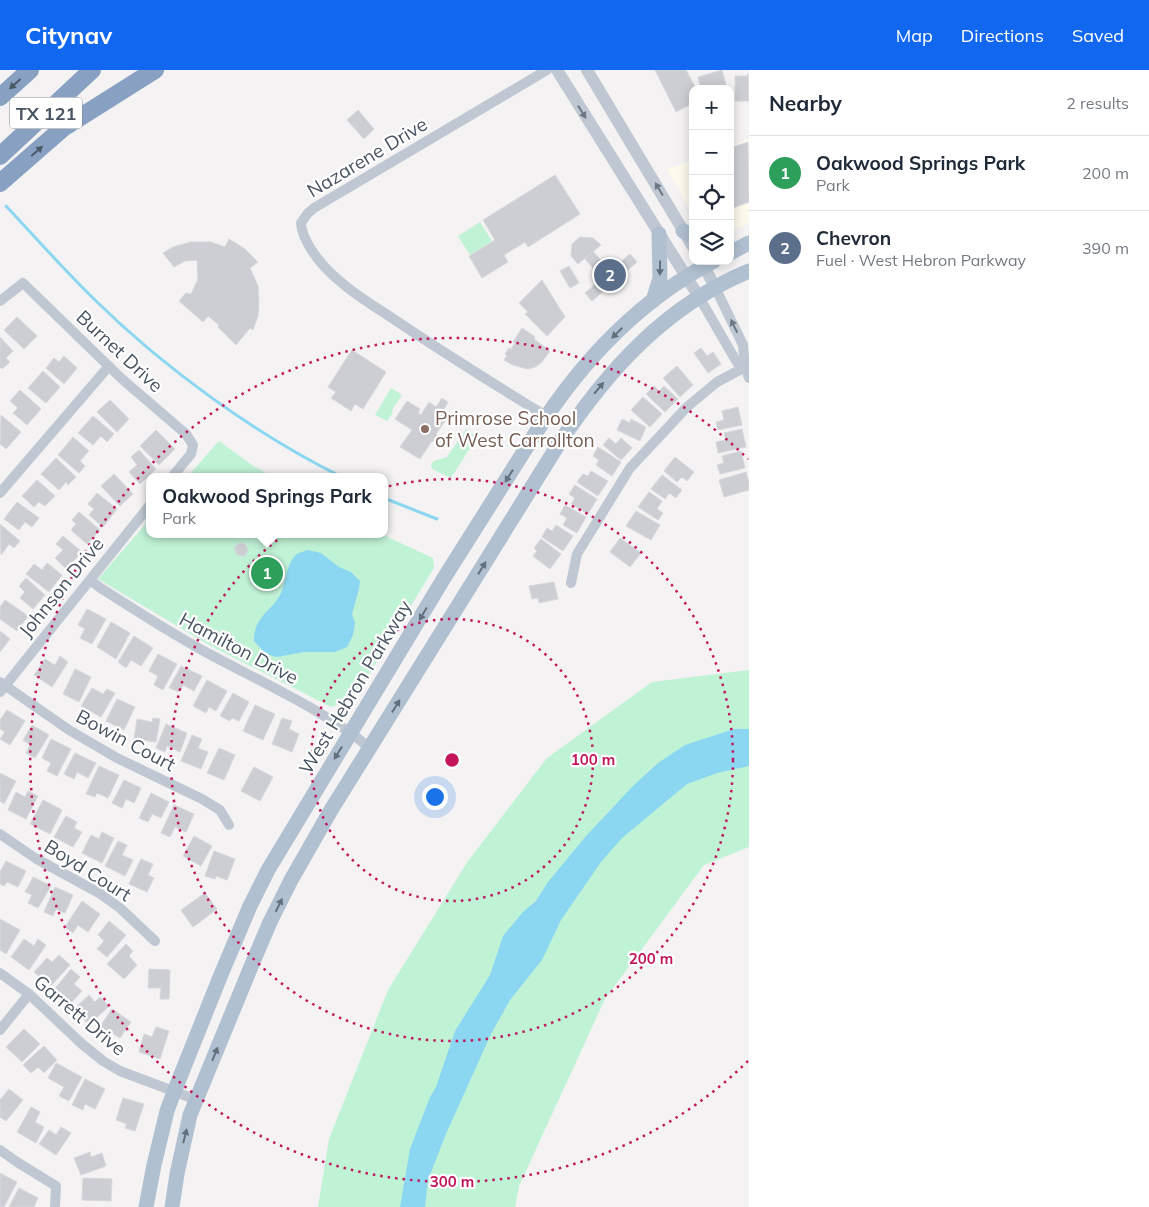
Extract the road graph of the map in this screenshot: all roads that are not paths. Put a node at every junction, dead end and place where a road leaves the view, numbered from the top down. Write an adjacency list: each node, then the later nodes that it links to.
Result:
1 (30, 70): 7 (highway, TX 121, one-way to 7)
2 (92, 70): 8 (highway, TX 121)
3 (155, 70): 9 (highway, one-way to 3)
4 (547, 70): 26 (street, Nazarene Drive)
5 (557, 70): 11 (street, one-way to 11)
6 (587, 70): 10 (street, one-way to 6)
7 (0, 97)
8 (0, 156)
9 (0, 182)
10 (688, 233)
11 (659, 234): 18 (street); 22 (main road, one-way to 22)
12 (734, 243): 13 (main road)
13 (749, 243): 14 (main road)
14 (734, 251)
15 (703, 265): 18 (main road, West Hebron Parkway)
16 (707, 265): 19 (street)
17 (749, 271): 19 (main road)
18 (687, 277): 20 (street); 22 (main road, West Hebron Parkway)
19 (715, 287): 20 (main road); 24 (street, one-way to 19)
20 (699, 297): 24 (street); 34 (main road, one-way to 20)
21 (0, 301): 23 (street, Burnet Drive)
22 (653, 301): 26 (main road, West Hebron Parkway, one-way to 26)
23 (109, 366): 27 (street, Burnet Drive); 28 (street)
24 (747, 366): 25 (street); 31 (street)
25 (749, 378)
26 (546, 416): 33 (main road, West Hebron Parkway, one-way to 33)
27 (175, 473)
28 (0, 493)
29 (146, 510): 30 (street, Johnson Drive)
30 (90, 580): 32 (street, Johnson Drive); 33 (street, Hamilton Drive)
31 (570, 583)
32 (2, 686): 35 (street, Bowin Court)
33 (351, 732): 34 (street, Hamilton Drive); 41 (main road, West Hebron Parkway, one-way to 41)
34 (370, 748): 42 (main road, one-way to 34)
35 (229, 825)
36 (0, 834): 37 (street, Boyd Court)
37 (155, 941)
38 (0, 973): 39 (street, Garrett Drive)
39 (29, 994): 40 (street); 41 (street, Garrett Drive)
40 (0, 1030)
41 (174, 1092): 42 (street, Garrett Drive); 45 (main road, West Hebron Parkway)
42 (197, 1100): 46 (main road, one-way to 42)
43 (0, 1150): 44 (street)
44 (55, 1207)
45 (146, 1207)
46 (172, 1207)

